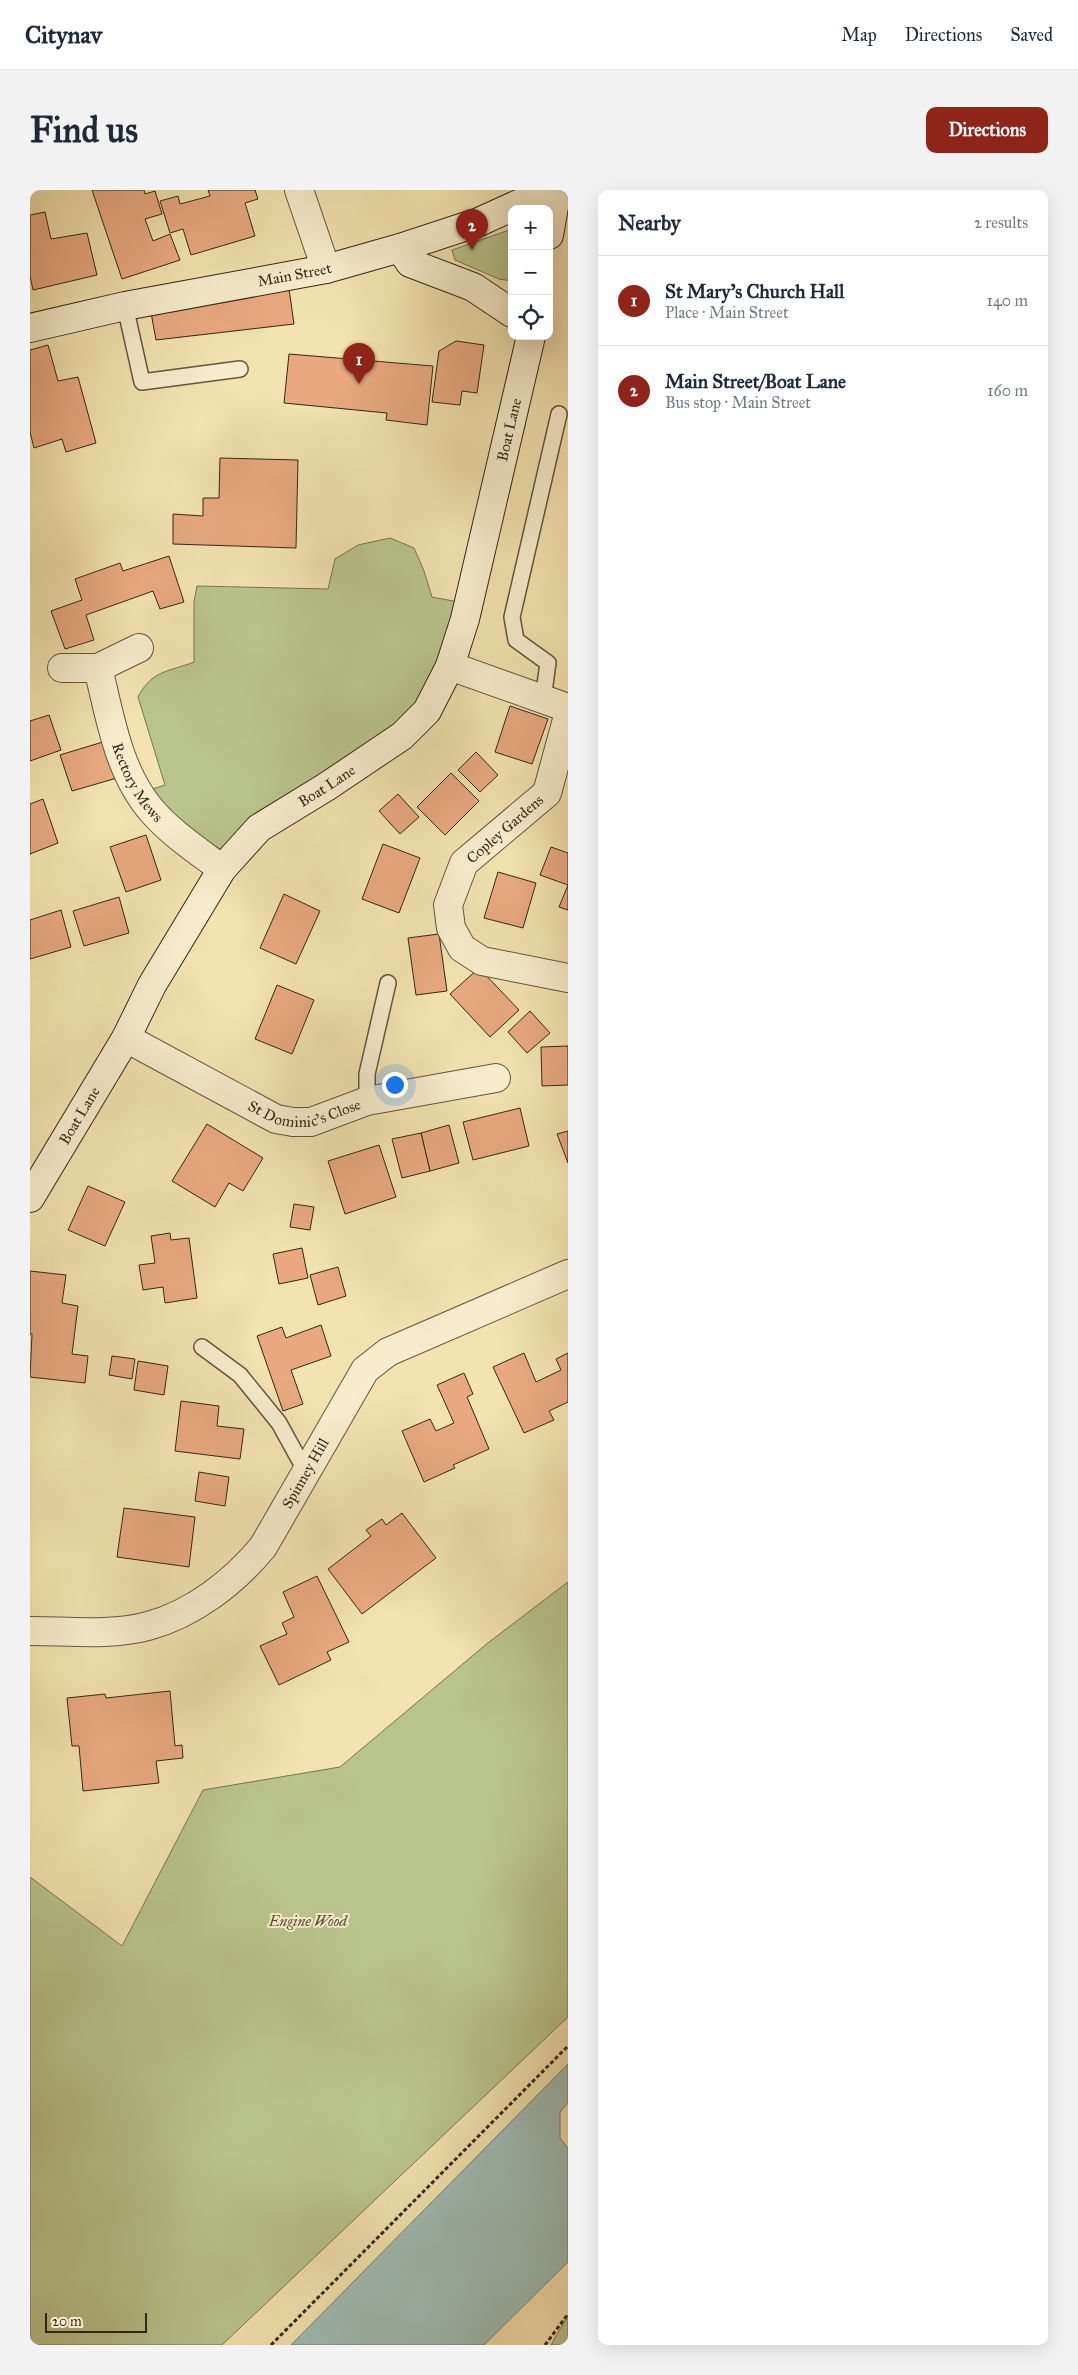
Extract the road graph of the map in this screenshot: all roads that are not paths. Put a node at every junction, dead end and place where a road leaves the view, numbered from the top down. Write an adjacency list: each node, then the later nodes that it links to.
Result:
1 (299, 190): 6 (street)
2 (549, 190): 5 (street, Main Street)
3 (557, 190): 4 (street)
4 (553, 212)
5 (400, 248): 6 (street, Main Street); 8 (street)
6 (326, 270): 7 (street, Main Street)
7 (125, 306): 9 (street, Main Street); 11 (lane)
8 (508, 310)
9 (30, 328)
10 (530, 340): 14 (street, Boat Lane)
11 (240, 369)
12 (560, 414): 17 (lane)
13 (139, 648): 16 (street)
14 (450, 666): 17 (street); 20 (street, Boat Lane)
15 (62, 668): 16 (street)
16 (98, 668): 20 (street, Rectory Mews)
17 (543, 699): 18 (street)
18 (568, 708)
19 (568, 716): 21 (street, Copley Gardens)
20 (222, 870): 23 (street, Boat Lane)
21 (568, 978)
22 (388, 983): 25 (lane)
23 (126, 1038): 25 (street, St Dominic's Close); 26 (street, Boat Lane)
24 (496, 1078): 25 (street, St Dominic's Close)
25 (367, 1102)
26 (30, 1198)
27 (568, 1274): 29 (street, Spinney Hill)
28 (202, 1347): 29 (lane)
29 (306, 1472): 30 (street, Spinney Hill)
30 (30, 1631)

